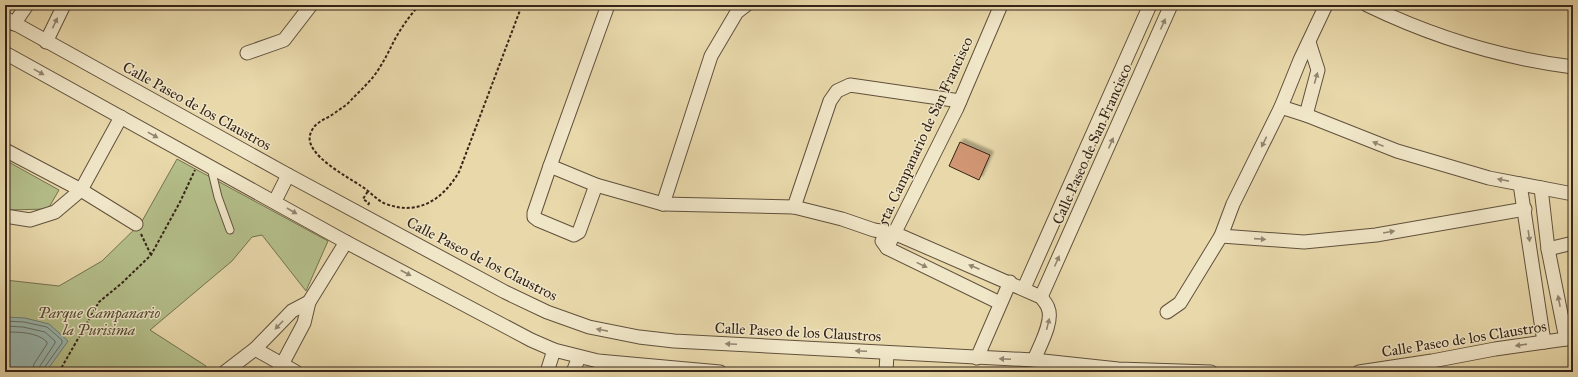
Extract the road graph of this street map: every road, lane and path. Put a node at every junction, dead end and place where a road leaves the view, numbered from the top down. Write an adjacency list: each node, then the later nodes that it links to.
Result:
1 (27, 5): 13 (street)
2 (64, 5): 14 (street, one-way to 2)
3 (311, 5): 17 (street)
4 (419, 5): 5 (path)
5 (522, 5)
6 (608, 5): 27 (street)
7 (1001, 5): 19 (street, 5ta. Campanario de San Francisco)
8 (1150, 5): 23 (street, Calle Paseo de San Francisco)
9 (1171, 5): 24 (street, Calle Paseo de San Francisco, one-way to 9)
10 (1326, 5): 15 (street)
11 (1366, 5): 18 (street)
12 (737, 7): 35 (street)
13 (10, 21): 14 (street, Calle Paseo de los Claustros)
14 (46, 42): 28 (street, Calle Paseo de los Claustros)
15 (1310, 42): 20 (street); 21 (street, one-way to 15)
16 (5, 53): 22 (street, one-way to 22)
17 (247, 53)
18 (1573, 67)
19 (960, 101): 36 (street); 42 (street, 5ta. Campanario de San Francisco)
20 (1281, 107): 21 (street); 43 (street, one-way to 43)
21 (1306, 115): 29 (street, one-way to 21)
22 (121, 117): 26 (street, one-way to 26); 32 (street)
23 (1101, 117): 24 (street); 50 (street, Calle Paseo de San Francisco)
24 (1118, 126): 51 (street, Calle Paseo de San Francisco, one-way to 24)
25 (5, 150): 32 (street)
26 (205, 163): 34 (street); 40 (lane); 48 (path)
27 (550, 166): 30 (street); 30 (street)
28 (288, 175): 34 (street); 59 (street, Calle Paseo de los Claustros, one-way to 28)
29 (1520, 184): 31 (street); 37 (street)
30 (596, 185): 35 (street)
31 (1541, 188): 33 (street); 47 (street)
32 (81, 190): 38 (street); 39 (street)
33 (1573, 194)
34 (275, 201): 44 (street, one-way to 44)
35 (663, 204): 36 (street)
36 (794, 207): 41 (street)
37 (1525, 209): 43 (street, one-way to 37); 56 (street, one-way to 56)
38 (5, 216)
39 (136, 224): 48 (path)
40 (230, 230)
41 (874, 230): 42 (street); 46 (street)
42 (894, 233): 46 (street, 5ta. Campanario de San Francisco); 49 (street, one-way to 42)
43 (1221, 236): 54 (street)
44 (346, 242): 52 (street); 58 (street, one-way to 58)
45 (1573, 244): 47 (street)
46 (887, 248): 53 (street, one-way to 53)
47 (1548, 249): 55 (street, one-way to 47)
48 (151, 254): 67 (path)
49 (1010, 282): 50 (street); 53 (street)
50 (1024, 288): 51 (street)
51 (1041, 297): 62 (street, one-way to 51)
52 (309, 302): 57 (street, one-way to 57); 64 (street)
53 (1000, 303): 61 (street)
54 (1167, 312)
55 (1570, 338): 56 (street, Calle Paseo de los Claustros)
56 (1544, 342): 63 (street, Calle Paseo de los Claustros, one-way to 63)
57 (255, 349): 64 (street); 68 (street)
58 (554, 350): 60 (street); 70 (street)
59 (887, 353): 61 (street, Calle Paseo de los Claustros); 73 (street)
60 (579, 357): 71 (street); 72 (street)
61 (977, 358): 62 (street, Calle Paseo de los Claustros, one-way to 61)
62 (1034, 360): 65 (street, Calle Paseo de los Claustros)
63 (1433, 367): 75 (street, Calle Paseo de los Claustros)
64 (280, 368): 69 (street)
65 (1118, 371): 66 (street, Calle Paseo de los Claustros)
66 (1164, 371): 74 (street, Calle Paseo de los Claustros)
67 (59, 372)
68 (225, 372)
69 (296, 372)
70 (547, 372)
71 (574, 372)
72 (720, 372)
73 (886, 372)
74 (1211, 372)
75 (1359, 372)

